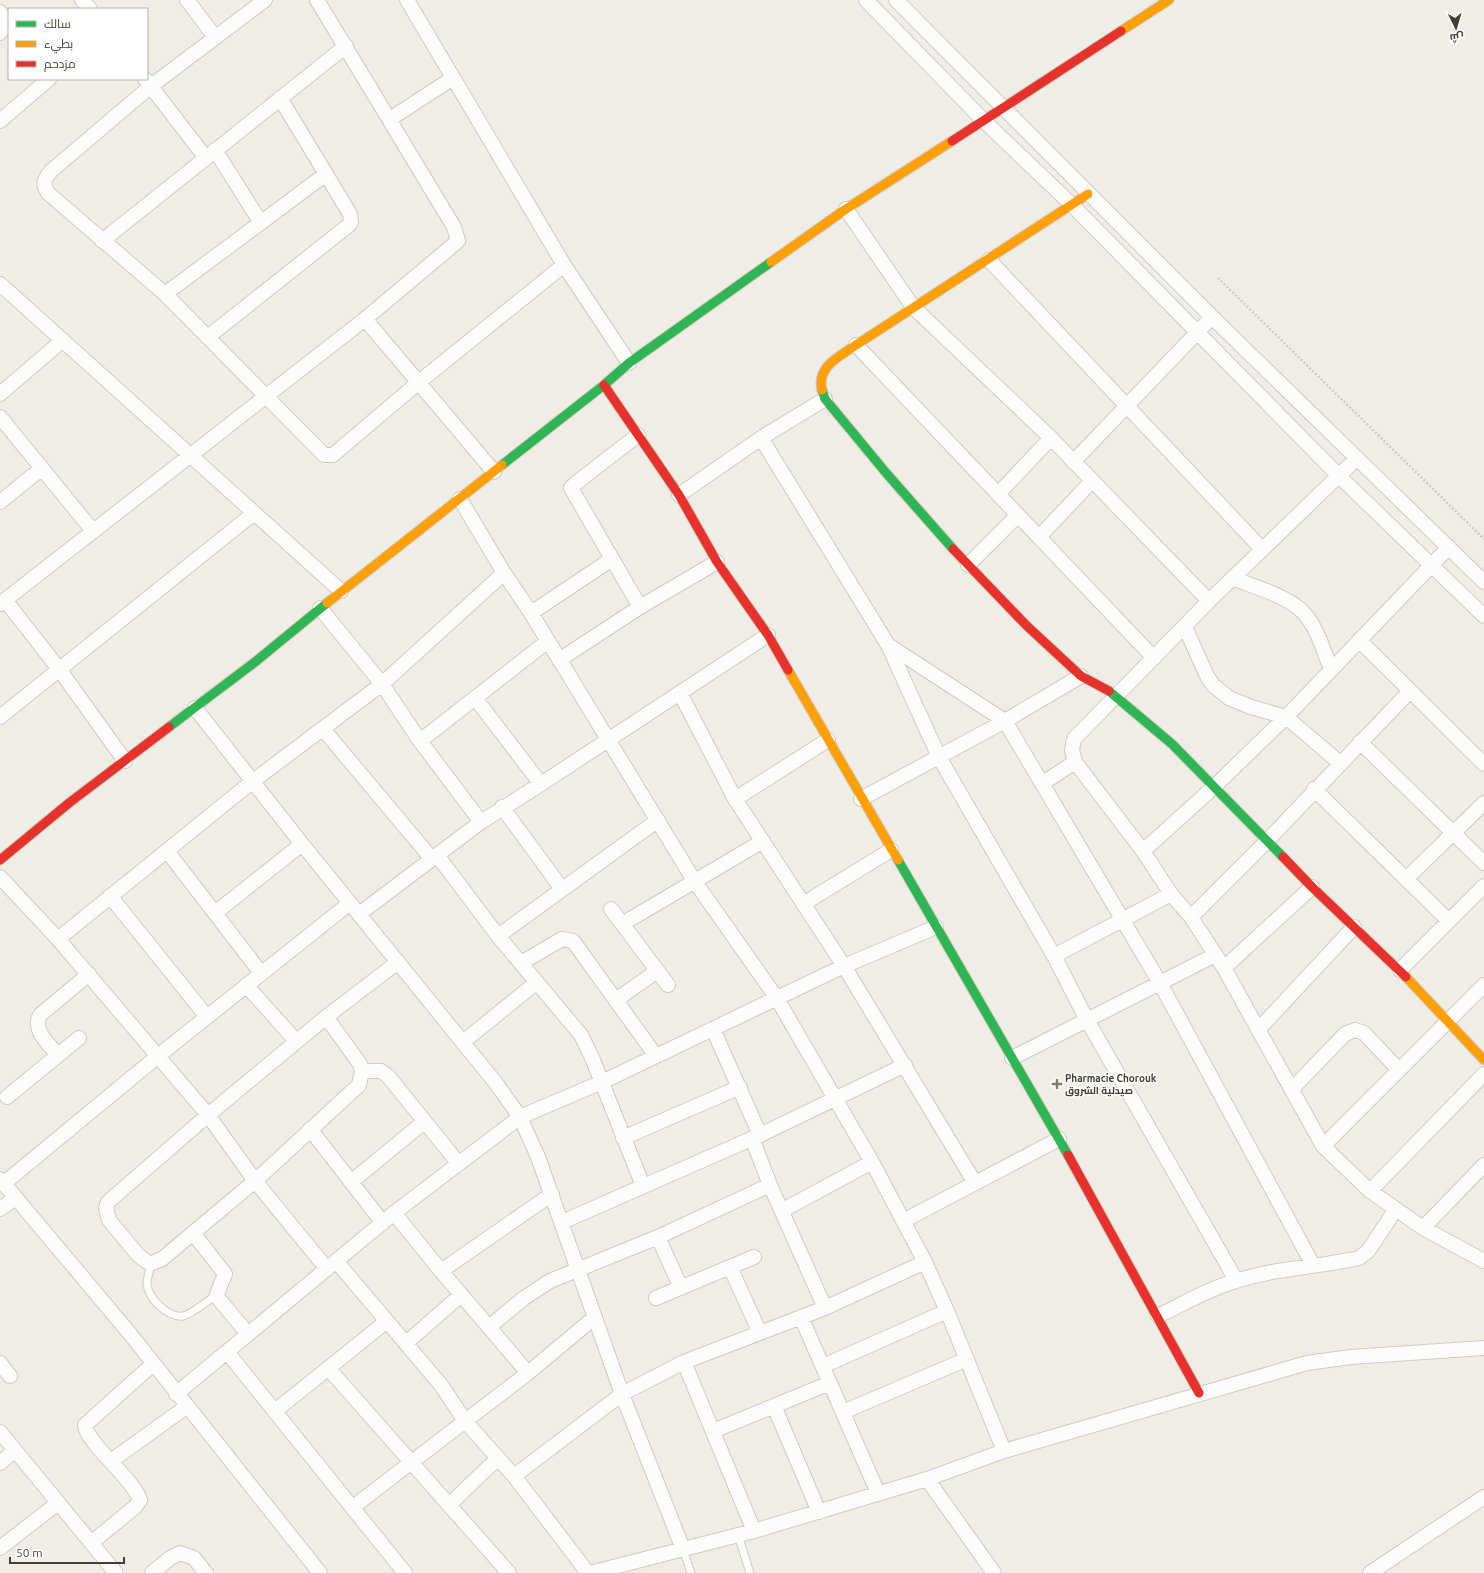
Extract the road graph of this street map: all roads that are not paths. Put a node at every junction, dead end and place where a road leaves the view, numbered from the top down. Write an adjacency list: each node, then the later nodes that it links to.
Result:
1 (82, 0): 9 (street)
2 (187, 0): 12 (street)
3 (265, 0): 12 (street)
4 (318, 0): 13 (street)
5 (406, 0): 14 (street)
6 (866, 0): 21 (street)
7 (896, 0): 18 (street)
8 (1170, 0): 18 (street)
9 (89, 8)
10 (0, 12): 11 (street)
11 (0, 33)
12 (214, 37): 16 (street)
13 (346, 46): 17 (street); 19 (street)
14 (453, 78): 19 (street); 30 (street)
15 (48, 80): 20 (street)
16 (148, 83): 22 (street); 28 (street)
17 (280, 98): 22 (street); 23 (street)
18 (1005, 108): 21 (street); 24 (street)
19 (390, 119): 35 (street)
20 (0, 121)
21 (984, 121): 25 (street); 26 (street)
22 (210, 154): 27 (street); 28 (street)
23 (326, 174): 27 (street); 37 (street)
24 (1088, 194): 25 (street); 34 (street)
25 (1072, 205): 29 (street); 36 (street)
26 (846, 209): 33 (street); 40 (street)
27 (261, 223): 32 (street)
28 (102, 241): 32 (street)
29 (989, 260): 33 (street); 46 (street)
30 (564, 265): 40 (street); 41 (street)
31 (0, 284): 38 (street)
32 (165, 294): 37 (street)
33 (913, 307): 39 (street); 50 (street)
34 (1212, 317): 36 (street); 52 (street)
35 (365, 319): 41 (street); 44 (street)
36 (1197, 332): 46 (street); 56 (street)
37 (208, 336): 44 (street)
38 (63, 340): 43 (street); 51 (street)
39 (856, 345): 45 (street); 58 (street)
40 (629, 363): 42 (street)
41 (419, 382): 44 (street); 55 (street)
42 (604, 385): 48 (street); 55 (street)
43 (0, 394)
44 (267, 395): 51 (street)
45 (825, 398): 49 (street); 71 (street)
46 (1126, 407): 53 (street); 67 (street)
47 (0, 417): 54 (street)
48 (638, 435): 59 (street); 68 (street)
49 (761, 438): 59 (street); 86 (street)
50 (1051, 438): 53 (street); 58 (street)
51 (189, 455): 62 (street); 64 (street)
52 (1357, 458): 56 (street); 66 (street)
53 (1073, 462): 57 (street)
54 (42, 468): 61 (street); 64 (street)
55 (494, 472): 60 (street)
56 (1339, 476): 67 (street); 70 (street)
57 (1091, 482): 65 (street); 76 (street)
58 (998, 494): 63 (street)
59 (679, 495): 69 (street)
60 (460, 499): 72 (street); 75 (street)
61 (0, 502)
62 (253, 514): 75 (street); 90 (street)
63 (1018, 515): 65 (street); 71 (street)
64 (94, 531): 77 (street)
65 (1039, 537): 87 (street)
66 (1449, 547): 70 (street); 74 (street)
67 (1262, 549): 73 (street)
68 (612, 559): 78 (street); 80 (street)
69 (717, 562): 78 (street); 83 (street)
70 (1432, 564): 81 (street); 84 (street)
71 (968, 565): 91 (street)
72 (504, 573): 80 (street); 92 (street)
73 (1232, 578): 76 (street); 89 (street)
74 (1484, 582)
75 (341, 591): 79 (street)
76 (1209, 601): 82 (street)
77 (2, 602): 90 (street)
78 (640, 607): 88 (street)
79 (320, 608): 92 (street); 97 (street)
80 (531, 613): 85 (street)
81 (1484, 616)
82 (1185, 627): 87 (street); 99 (street)
83 (768, 636): 94 (street); 103 (street)
84 (1358, 640): 89 (street); 93 (street)
85 (548, 641): 88 (street); 96 (street)
86 (888, 645): 100 (street); 106 (street)
87 (1154, 658): 95 (street)
88 (559, 660): 102 (street)
89 (1331, 669): 99 (street)
90 (58, 670): 98 (street); 107 (street)
91 (1081, 676): 95 (street); 100 (street)
92 (382, 684): 101 (street); 104 (street)
93 (1410, 691): 105 (street); 110 (street)
94 (680, 693): 102 (street); 116 (street)
95 (1115, 695): 108 (street); 114 (street)
96 (475, 698): 104 (street); 113 (street)
97 (195, 708): 107 (street); 111 (street)
98 (2, 711)
99 (1286, 717): 109 (street); 114 (street)
100 (1005, 721): 106 (street); 112 (street)
101 (323, 729): 111 (street); 129 (street)
102 (608, 740): 113 (street); 120 (street)
103 (828, 740): 116 (street); 117 (street)
104 (420, 741): 121 (street)
105 (1360, 742): 109 (street); 122 (street)
106 (939, 757): 117 (street); 154 (street)
107 (125, 761): 130 (street)
108 (1075, 762): 112 (street); 128 (street)
109 (1340, 762): 115 (street)
110 (1484, 764)
111 (253, 781): 125 (street); 127 (street)
112 (1043, 783): 146 (street)
113 (540, 784): 119 (street)
114 (1215, 786): 124 (street); 128 (street)
115 (1314, 789): 124 (street); 133 (street)
116 (735, 799): 123 (street)
117 (861, 799): 126 (street)
118 (1484, 803): 122 (street)
119 (502, 807): 121 (street); 137 (street)
120 (658, 820): 134 (street); 137 (street)
121 (481, 822): 129 (street)
122 (1454, 832): 131 (street); 133 (street)
123 (763, 841): 134 (street); 141 (street)
124 (1267, 841): 136 (street); 145 (street)
125 (302, 844): 140 (street); 143 (street)
126 (892, 850): 141 (street); 149 (street)
127 (167, 851): 139 (street); 143 (street)
128 (1143, 851): 138 (street)
129 (434, 857): 144 (street); 151 (street)
130 (0, 860)
131 (1484, 863)
132 (0, 877): 152 (street)
133 (1406, 879): 147 (street)
134 (695, 882): 148 (street); 168 (street)
135 (1484, 886): 147 (street)
136 (1312, 887): 150 (street); 158 (street)
137 (562, 889): 151 (street)
138 (1171, 894): 145 (street); 146 (street)
139 (110, 896): 152 (street); 170 (street)
140 (350, 903): 144 (street); 161 (street)
141 (803, 904): 157 (street)
142 (611, 909): 148 (street)
143 (215, 913): 161 (street)
144 (359, 914): 155 (street)
145 (1191, 917): 153 (street)
146 (1123, 919): 154 (street); 164 (street)
147 (1449, 921): 159 (street)
148 (622, 924): 160 (street)
149 (936, 927): 157 (street); 182 (street)
150 (1354, 927): 159 (street); 175 (street)
151 (498, 936): 156 (street)
152 (58, 939): 162 (street)
153 (1215, 955): 158 (street); 164 (street)
154 (1054, 956): 172 (street)
155 (398, 962): 171 (street); 178 (street)
156 (521, 963): 163 (street); 169 (street)
157 (844, 966): 168 (street); 184 (street)
158 (1224, 968): 175 (street)
159 (1400, 970): 173 (street)
160 (657, 971): 166 (street); 169 (street)
161 (261, 973): 165 (street)
162 (89, 974): 179 (street); 180 (street)
163 (537, 982): 178 (street); 188 (street)
164 (1160, 983): 172 (street); 228 (street)
165 (246, 985): 170 (street); 177 (street)
166 (668, 985)
167 (1484, 985): 173 (street)
168 (776, 997): 174 (street); 192 (street)
169 (616, 1000): 181 (street)
170 (207, 1017): 180 (street)
171 (326, 1017): 177 (street); 186 (street)
172 (1088, 1020): 182 (street); 232 (street)
173 (1448, 1021): 183 (street); 185 (street)
174 (713, 1029): 181 (street); 189 (street)
175 (1258, 1030): 190 (street)
176 (79, 1038): 179 (street)
177 (296, 1041): 193 (street)
178 (463, 1042): 194 (street)
179 (58, 1055): 191 (street)
180 (158, 1056): 193 (street); 204 (street)
181 (656, 1056): 188 (street)
182 (1012, 1058): 199 (street)
183 (1484, 1060)
184 (904, 1065): 192 (street); 207 (street)
185 (1399, 1070): 190 (street); 200 (street)
186 (362, 1071): 195 (street); 196 (street)
187 (1484, 1074): 210 (street)
188 (602, 1082): 194 (street); 198 (street)
189 (740, 1088): 197 (street); 198 (street)
190 (1292, 1089): 200 (street)
191 (7, 1096)
192 (835, 1098): 197 (street); 201 (street)
193 (208, 1115): 205 (street); 225 (street)
194 (520, 1117): 202 (street); 211 (street)
195 (424, 1122): 202 (street); 206 (street)
196 (310, 1129): 205 (street); 206 (street)
197 (756, 1137): 208 (street); 209 (street)
198 (623, 1138): 209 (street)
199 (1059, 1139): 207 (street); 239 (street)
200 (1323, 1146): 210 (street)
201 (872, 1162): 215 (street); 217 (street)
202 (459, 1164): 216 (street)
203 (1484, 1165): 220 (street)
204 (2, 1181): 212 (street)
205 (256, 1181): 221 (street); 227 (street)
206 (351, 1182): 219 (street)
207 (975, 1183): 217 (street)
208 (770, 1185): 215 (street); 222 (street)
209 (642, 1186): 218 (street)
210 (1370, 1191): 214 (street)
211 (552, 1194): 218 (street); 231 (street)
212 (15, 1198): 213 (street); 252 (street)
213 (0, 1209)
214 (1396, 1209): 220 (street); 228 (street)
215 (783, 1210): 237 (street)
216 (394, 1213): 219 (street); 231 (street)
217 (903, 1221): 226 (street)
218 (562, 1222): 230 (street)
219 (383, 1223): 227 (street)
220 (1423, 1228): 224 (street)
221 (193, 1233): 225 (street); 234 (street)
222 (658, 1237): 230 (street); 233 (street)
223 (754, 1257): 229 (street)
224 (1484, 1261)
225 (152, 1262): 234 (lane)
226 (924, 1262): 237 (street); 238 (street)
227 (332, 1265): 242 (street); 245 (street)
228 (1313, 1265): 232 (street)
229 (730, 1267): 233 (street); 244 (street)
230 (578, 1269): 240 (street); 243 (street)
231 (441, 1271): 235 (street)
232 (1236, 1280): 239 (street)
233 (681, 1288): 236 (street)
234 (217, 1294): 245 (street)
235 (461, 1295): 243 (street); 246 (street)
236 (656, 1298)
237 (825, 1308): 241 (street)
238 (947, 1311): 249 (street); 253 (street)
239 (1158, 1316): 258 (street)
240 (595, 1317): 255 (street); 260 (street)
241 (801, 1317): 244 (street); 253 (street)
242 (386, 1321): 246 (street); 254 (street)
243 (489, 1327): 255 (street)
244 (760, 1333): 250 (street)
245 (248, 1334): 248 (street)
246 (406, 1344): 265 (street)
247 (1484, 1348): 258 (street)
248 (227, 1352): 259 (street); 263 (street)
249 (967, 1359): 264 (street); 269 (street)
250 (684, 1362): 260 (street); 266 (street)
251 (0, 1363): 256 (street)
252 (153, 1364): 259 (street); 271 (street)
253 (823, 1366): 257 (street)
254 (328, 1368): 263 (street); 273 (street)
255 (528, 1373): 265 (street)
256 (10, 1376)
257 (830, 1383): 261 (street); 264 (street)
258 (1199, 1393): 269 (street)
259 (176, 1394): 262 (street)
260 (622, 1394): 274 (street); 286 (street)
261 (774, 1406): 266 (street); 281 (street)
262 (186, 1407): 271 (street); 290 (street)
263 (275, 1411): 280 (street)
264 (843, 1412): 276 (street)
265 (465, 1421): 270 (street); 273 (street)
266 (713, 1431): 282 (street)
267 (0, 1432): 268 (street)
268 (15, 1450): 272 (street); 278 (street)
269 (1004, 1451): 275 (street)
270 (498, 1458): 274 (street); 279 (street)
271 (111, 1461): 284 (street)
272 (0, 1463)
273 (411, 1463): 279 (street); 280 (street)
274 (514, 1476): 293 (street)
275 (927, 1479): 276 (street); 296 (street)
276 (878, 1493): 281 (street)
277 (1484, 1496): 297 (street)
278 (58, 1504): 284 (street); 285 (street)
279 (449, 1505): 292 (street)
280 (354, 1507): 291 (street)
281 (819, 1512): 282 (street)
282 (754, 1531): 283 (street)
283 (738, 1535): 286 (street); 295 (lane)
284 (91, 1543): 287 (street)
285 (0, 1548)
286 (683, 1549): 293 (street); 294 (lane)
287 (116, 1573)
288 (152, 1573): 289 (street)
289 (206, 1573)
290 (320, 1573)
291 (405, 1573)
292 (509, 1573)
293 (589, 1573)
294 (691, 1573)
295 (750, 1573)
296 (994, 1573)
297 (1370, 1573)

